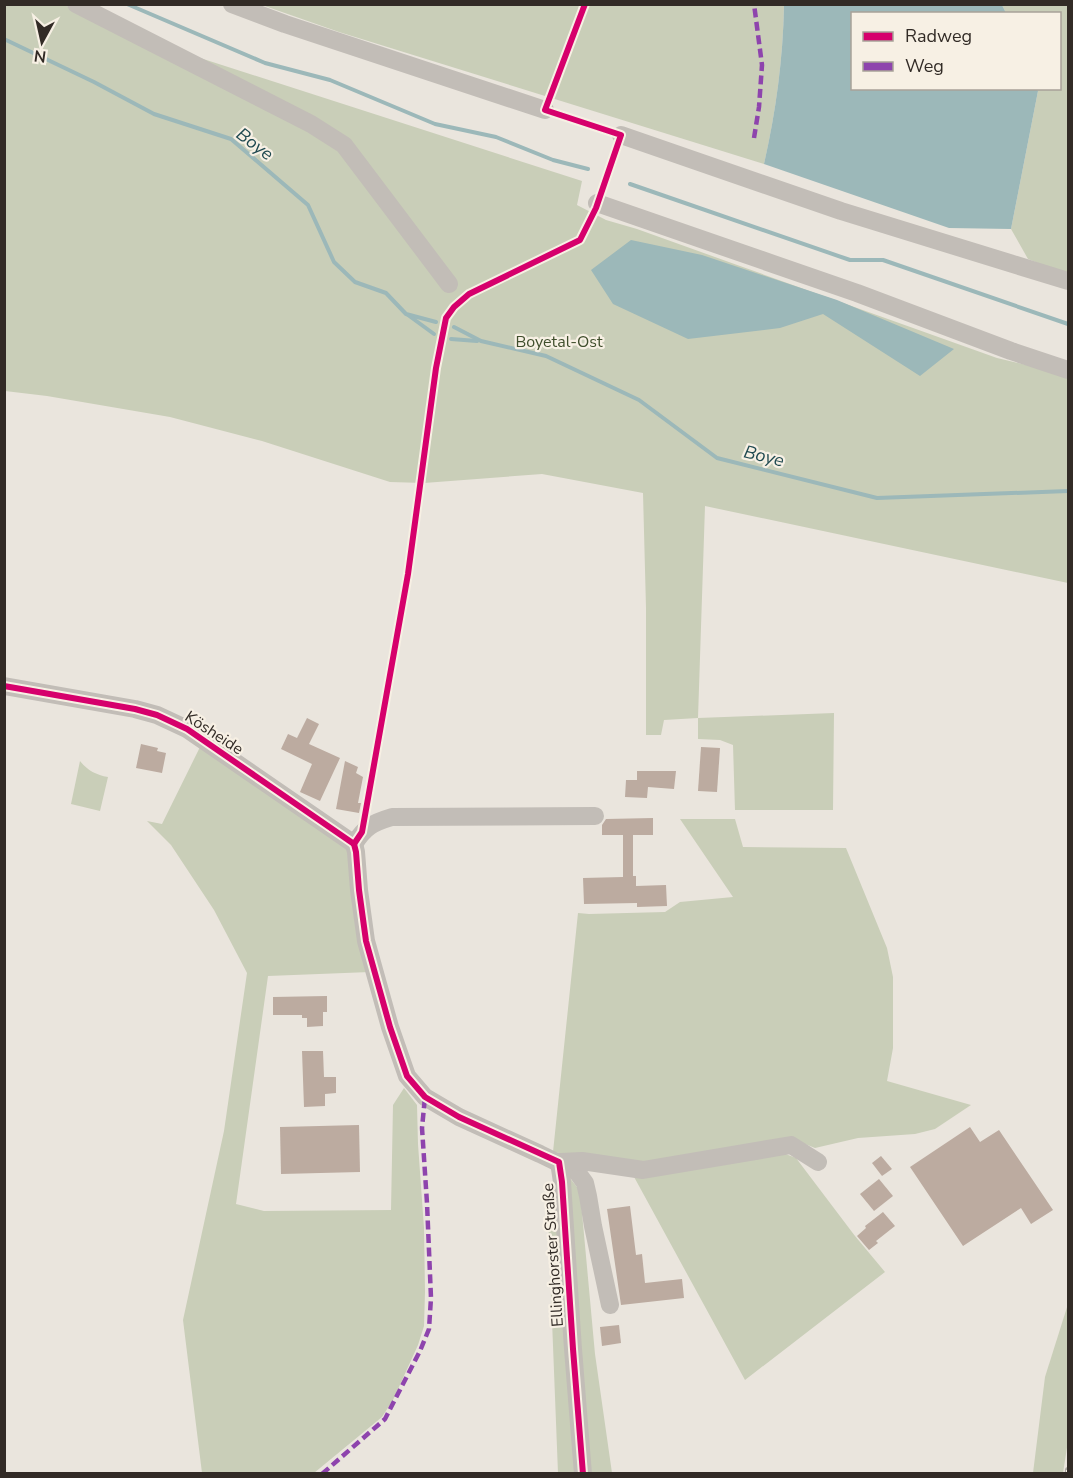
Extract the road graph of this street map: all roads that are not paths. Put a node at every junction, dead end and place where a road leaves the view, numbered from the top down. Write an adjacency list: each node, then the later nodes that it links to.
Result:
1 (76, 4): 7 (street)
2 (232, 4): 3 (street)
3 (544, 110)
4 (621, 135): 6 (street)
5 (597, 202): 8 (street)
6 (1068, 281)
7 (449, 284)
8 (1068, 370)
9 (4, 686): 11 (street, Kösheide)
10 (595, 816): 11 (street)
11 (354, 844): 12 (street, Ellinghorster Straße)
12 (559, 1162): 13 (street); 14 (street); 15 (street, Ellinghorster Straße)
13 (818, 1162)
14 (610, 1305)
15 (583, 1473)

